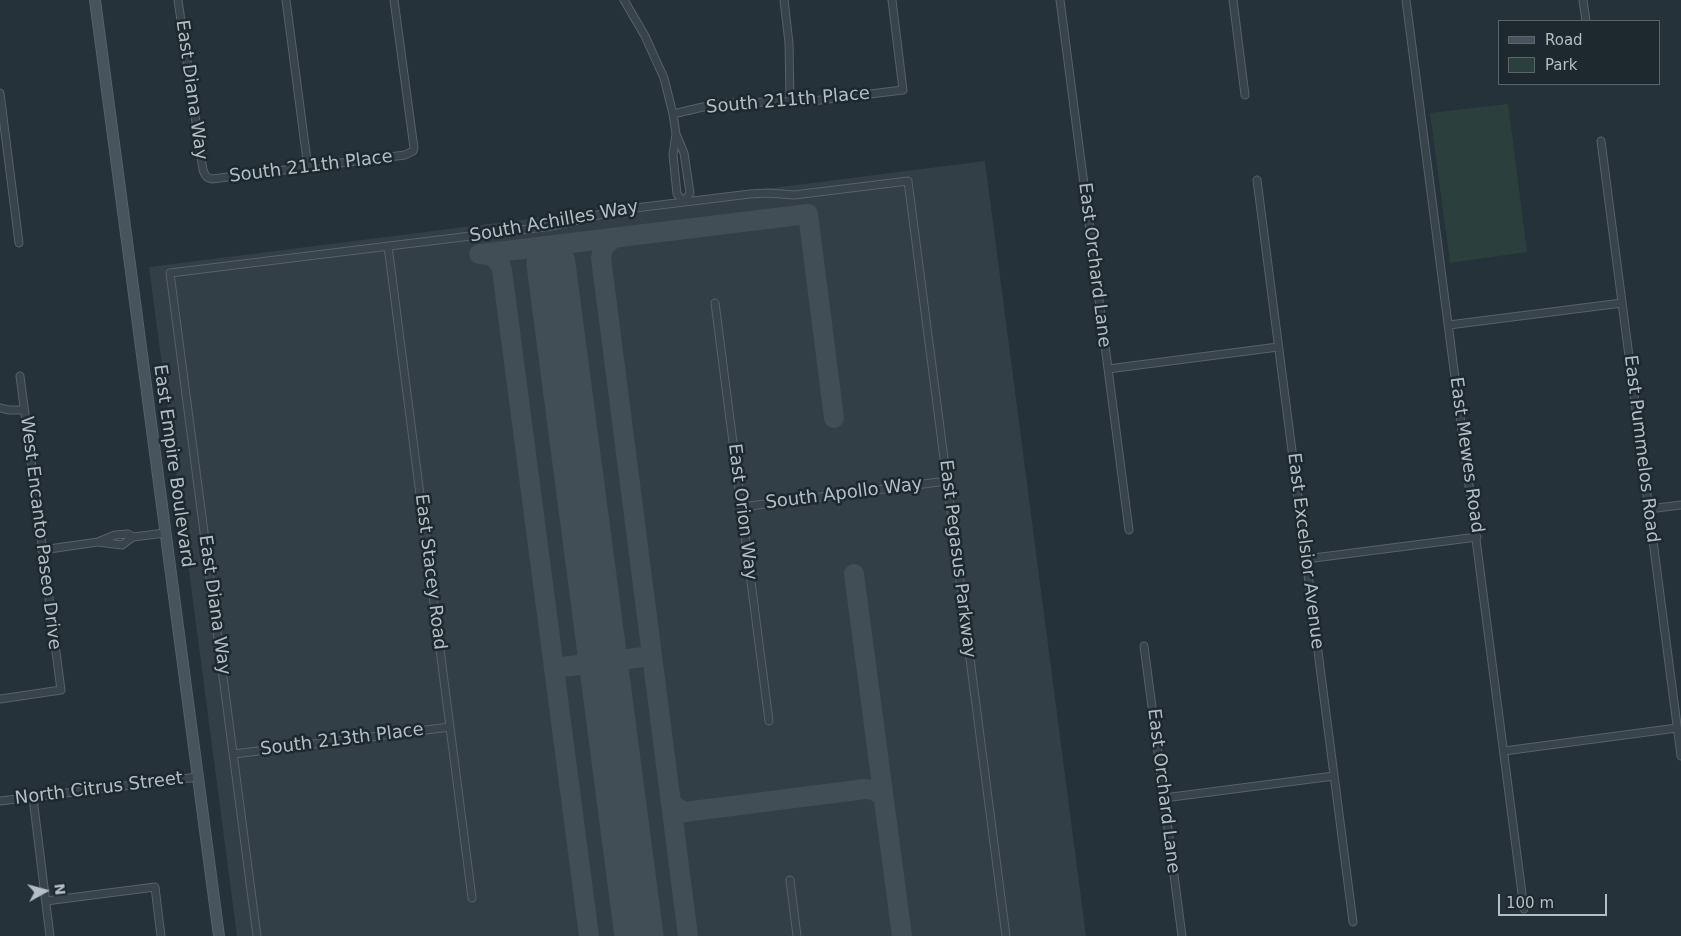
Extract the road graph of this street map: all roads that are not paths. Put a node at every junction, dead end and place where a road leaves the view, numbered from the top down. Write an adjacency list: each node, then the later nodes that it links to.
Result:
1 (95, 0): 40 (street, East Empire Boulevard)
2 (178, 0): 20 (street, East Diana Way)
3 (286, 0): 19 (street)
4 (394, 0): 19 (street, South 211th Place)
5 (624, 0): 16 (street)
6 (784, 0): 15 (street)
7 (892, 0): 15 (street, South 211th Place)
8 (1060, 0): 31 (street, East Orchard Lane)
9 (1233, 0): 14 (street)
10 (1406, 0): 29 (street, East Mewes Road)
11 (1583, 0): 12 (street)
12 (1586, 20)
13 (0, 93): 24 (street)
14 (1246, 95)
15 (790, 102): 16 (street, South 211th Place)
16 (673, 114): 17 (street)
17 (676, 134): 23 (street); 23 (street)
18 (1601, 141): 28 (street, East Pummelos Road)
19 (308, 168): 20 (street, South 211th Place)
20 (208, 178)
21 (1257, 180): 30 (street, East Excelsior Avenue)
22 (908, 181): 23 (street, South Achilles Way); 35 (street, East Pegasus Parkway)
23 (684, 202): 25 (street, South Achilles Way)
24 (20, 243)
25 (388, 246): 26 (street, South Achilles Way); 51 (street, East Stacey Road)
26 (170, 274): 54 (street, East Diana Way)
27 (715, 303): 37 (street, East Orion Way)
28 (1622, 303): 29 (street); 38 (street, East Pummelos Road)
29 (1448, 325): 43 (street, East Mewes Road)
30 (1278, 348): 31 (street); 47 (street, East Excelsior Avenue)
31 (1108, 369): 39 (street, East Orchard Lane)
32 (20, 376): 34 (street, West Encanto Paseo Drive)
33 (0, 408): 34 (street)
34 (24, 410): 46 (street, West Encanto Paseo Drive)
35 (947, 481): 37 (street, South Apollo Way); 71 (street, East Pegasus Parkway)
36 (1681, 505): 38 (street)
37 (742, 507): 50 (street, East Orion Way)
38 (1649, 509): 52 (street, East Pummelos Road)
39 (1129, 530)
40 (165, 533): 42 (street); 57 (street, East Empire Boulevard)
41 (115, 535): 42 (street); 44 (street); 45 (street)
42 (133, 537): 45 (street)
43 (1477, 537): 47 (street); 53 (street, East Mewes Road)
44 (98, 542): 45 (street); 46 (street)
45 (116, 545)
46 (42, 550): 49 (street, West Encanto Paseo Drive)
47 (1306, 559): 56 (street, East Excelsior Avenue)
48 (1144, 646): 59 (street, East Orchard Lane)
49 (0, 699)
50 (769, 721)
51 (450, 727): 54 (street, South 213th Place); 62 (street, East Stacey Road)
52 (1677, 728): 53 (street); 55 (street, East Pummelos Road)
53 (1504, 751): 64 (street, East Mewes Road)
54 (234, 754): 69 (street, East Diana Way)
55 (1681, 756)
56 (1334, 776): 59 (street); 65 (street, East Excelsior Avenue)
57 (198, 777): 58 (street, North Citrus Street); 68 (street, East Empire Boulevard)
58 (33, 798): 60 (street, North Citrus Street); 63 (street)
59 (1164, 798): 72 (street, East Orchard Lane)
60 (0, 801)
61 (790, 880): 70 (street)
62 (472, 898)
63 (46, 901): 66 (street); 67 (street)
64 (1524, 909)
65 (1353, 922)
66 (50, 936)
67 (161, 936)
68 (219, 936)
69 (257, 936)
70 (797, 936)
71 (1006, 936)
72 (1182, 936)

